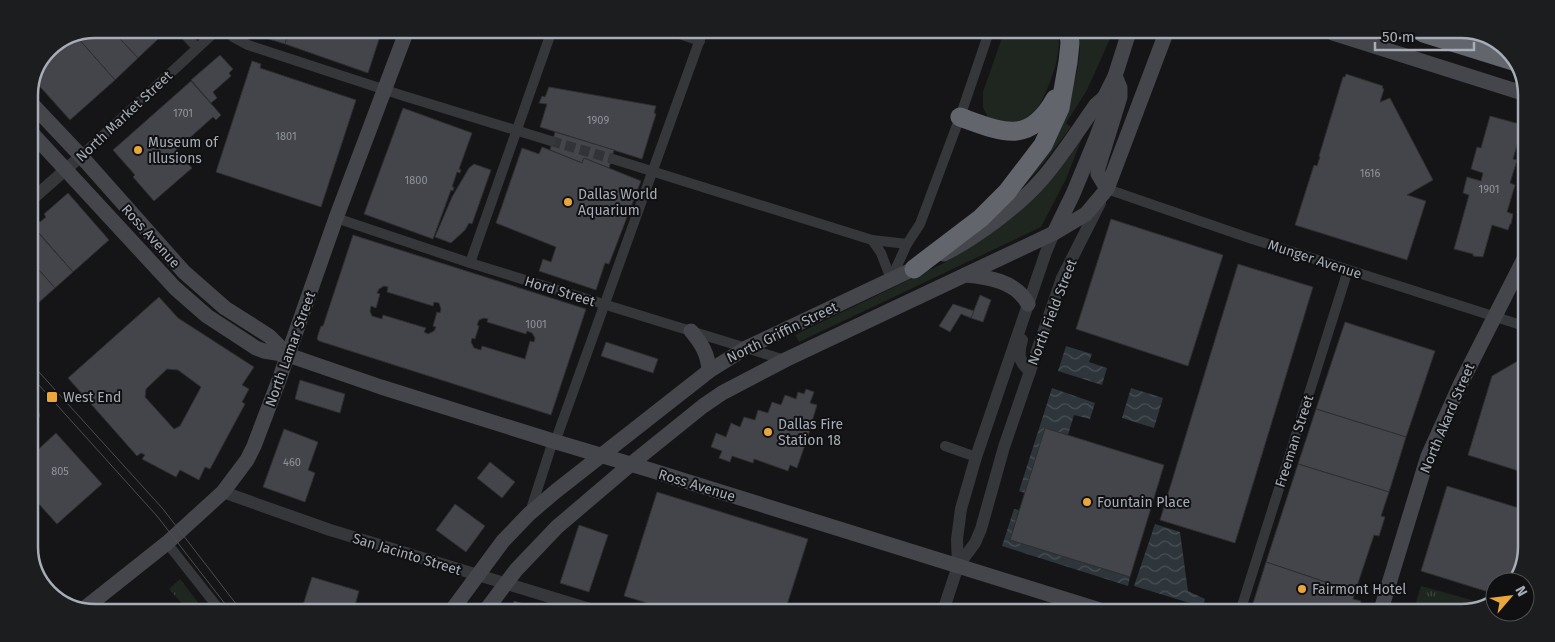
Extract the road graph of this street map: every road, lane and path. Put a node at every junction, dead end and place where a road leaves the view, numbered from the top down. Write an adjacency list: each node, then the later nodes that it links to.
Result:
1 (188, 38): 13 (street)
2 (208, 38): 13 (street, North Market Street)
3 (235, 38): 17 (street)
4 (404, 38): 17 (main road, North Lamar Street)
5 (549, 38): 22 (street)
6 (701, 38): 28 (street)
7 (987, 38): 21 (street)
8 (1070, 38): 16 (highway)
9 (1127, 38): 15 (main road, North Field Street)
10 (1165, 38): 29 (main road, North Field Street)
11 (1349, 38): 18 (main road)
12 (1439, 38): 14 (highway)
13 (197, 48): 25 (street, North Market Street)
14 (1505, 58)
15 (1115, 76): 19 (main road, North Field Street); 29 (main road)
16 (1064, 83): 21 (highway); 38 (highway)
17 (385, 90): 22 (street); 31 (main road, North Lamar Street)
18 (1517, 91)
19 (1104, 98): 32 (main road, North Field Street); 38 (main road, North Griffin Street)
20 (38, 111): 25 (main road, Ross Avenue)
21 (960, 117): 34 (street)
22 (516, 130): 24 (street); 37 (street)
23 (38, 140): 27 (main road, Ross Avenue)
24 (551, 140)
25 (80, 156): 27 (street, North Market Street); 35 (main road, Ross Avenue)
26 (613, 159): 28 (street)
27 (65, 169): 30 (street, North Market Street); 36 (main road, Ross Avenue)
28 (653, 171): 33 (street); 44 (street)
29 (1107, 189): 32 (main road, North Griffin Street); 39 (street, Munger Avenue); 51 (street, North Field Street)
30 (38, 194)
31 (336, 218): 37 (street, Hord Street); 49 (main road, North Lamar Street)
32 (1054, 233): 41 (main road, North Griffin Street); 43 (street, North Field Street)
33 (872, 240): 34 (street); 42 (street)
34 (907, 244): 42 (street)
35 (159, 245): 36 (main road); 49 (main road, Ross Avenue)
36 (146, 257): 49 (main road, Ross Avenue)
37 (470, 263): 44 (street, Hord Street)
38 (914, 269): 42 (main road, North Griffin Street)
39 (1348, 270): 45 (street, Munger Avenue); 71 (street, Freeman Street)
40 (1517, 272): 45 (main road, North Akard Street)
41 (963, 275): 43 (main road); 50 (main road, North Griffin Street)
42 (891, 279): 48 (main road, North Griffin Street)
43 (1028, 304): 51 (street); 56 (street, North Field Street)
44 (604, 305): 47 (street, Hord Street); 53 (street)
45 (1495, 317): 46 (street, Munger Avenue); 72 (main road, North Akard Street)
46 (1518, 324)
47 (691, 332): 48 (street, Hord Street); 52 (main road)
48 (746, 348): 50 (street, Hord Street); 52 (main road, North Griffin Street)
49 (288, 355): 53 (main road, Ross Avenue); 58 (main road, North Lamar Street)
50 (786, 360): 57 (main road, North Griffin Street)
51 (1030, 370): 61 (street, North Field Street)
52 (709, 371): 55 (main road, North Griffin Street)
53 (554, 442): 55 (main road, Ross Avenue); 59 (street)
54 (945, 446): 56 (street)
55 (602, 455): 57 (main road, Ross Avenue); 59 (main road, North Griffin Street)
56 (976, 457): 61 (street, North Field Street)
57 (631, 464): 61 (main road, Ross Avenue); 63 (main road, North Griffin Street)
58 (223, 492): 60 (main road, North Lamar Street); 62 (street, San Jacinto Street)
59 (529, 514): 62 (main road, North Griffin Street)
60 (167, 542): 64 (main road, North Lamar Street); 65 (street)
61 (958, 566): 69 (street, North Field Street); 70 (main road, Ross Avenue)
62 (477, 576): 63 (street, San Jacinto Street); 66 (main road, North Griffin Street)
63 (504, 584): 67 (main road, North Griffin Street); 68 (street, San Jacinto Street)
64 (90, 604)
65 (215, 604)
66 (456, 604)
67 (490, 604)
68 (572, 604)
69 (945, 604)
70 (1080, 604)
71 (1243, 604)
72 (1383, 604)

